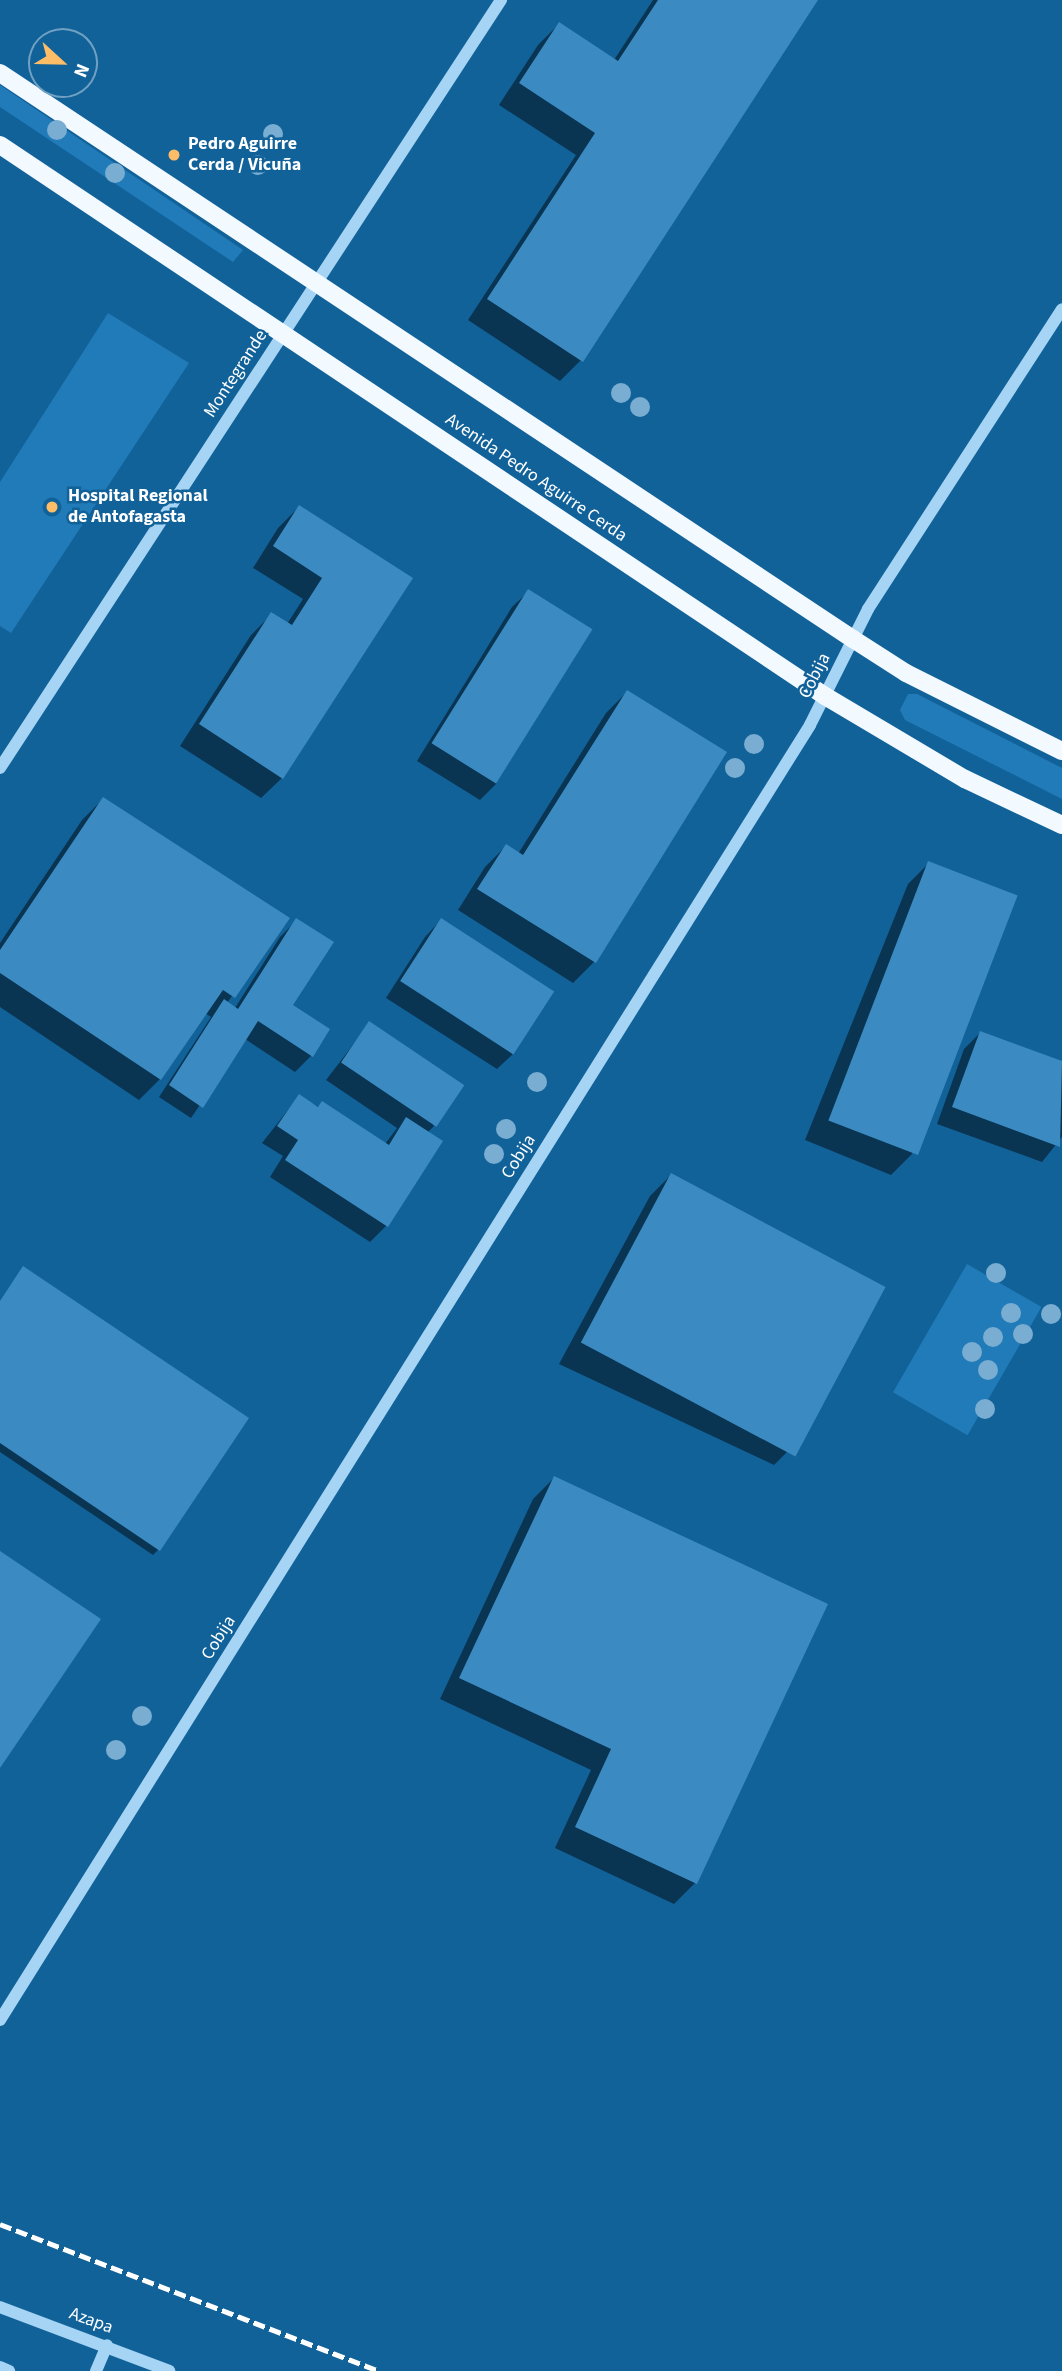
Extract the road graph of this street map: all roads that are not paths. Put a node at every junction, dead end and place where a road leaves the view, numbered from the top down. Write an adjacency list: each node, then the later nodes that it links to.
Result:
1 (501, 0): 4 (street, Montegrande)
2 (0, 73): 4 (main road)
3 (0, 145): 6 (main road, Avenida Pedro Aguirre Cerda)
4 (317, 282): 6 (street, Montegrande); 7 (main road)
5 (1062, 309): 7 (street, Cobija)
6 (282, 335): 8 (main road, Avenida Pedro Aguirre Cerda); 10 (street, Montegrande)
7 (853, 639): 8 (street, Cobija); 9 (main road)
8 (825, 696): 11 (main road, Avenida Pedro Aguirre Cerda); 12 (street, Cobija)
9 (1062, 751)
10 (0, 768)
11 (1062, 825)
12 (0, 2020)
13 (0, 2307): 14 (street, Azapa)
14 (107, 2345): 17 (street); 18 (street, Azapa)
15 (0, 2367): 16 (street)
16 (9, 2371)
17 (96, 2371)
18 (169, 2371)

